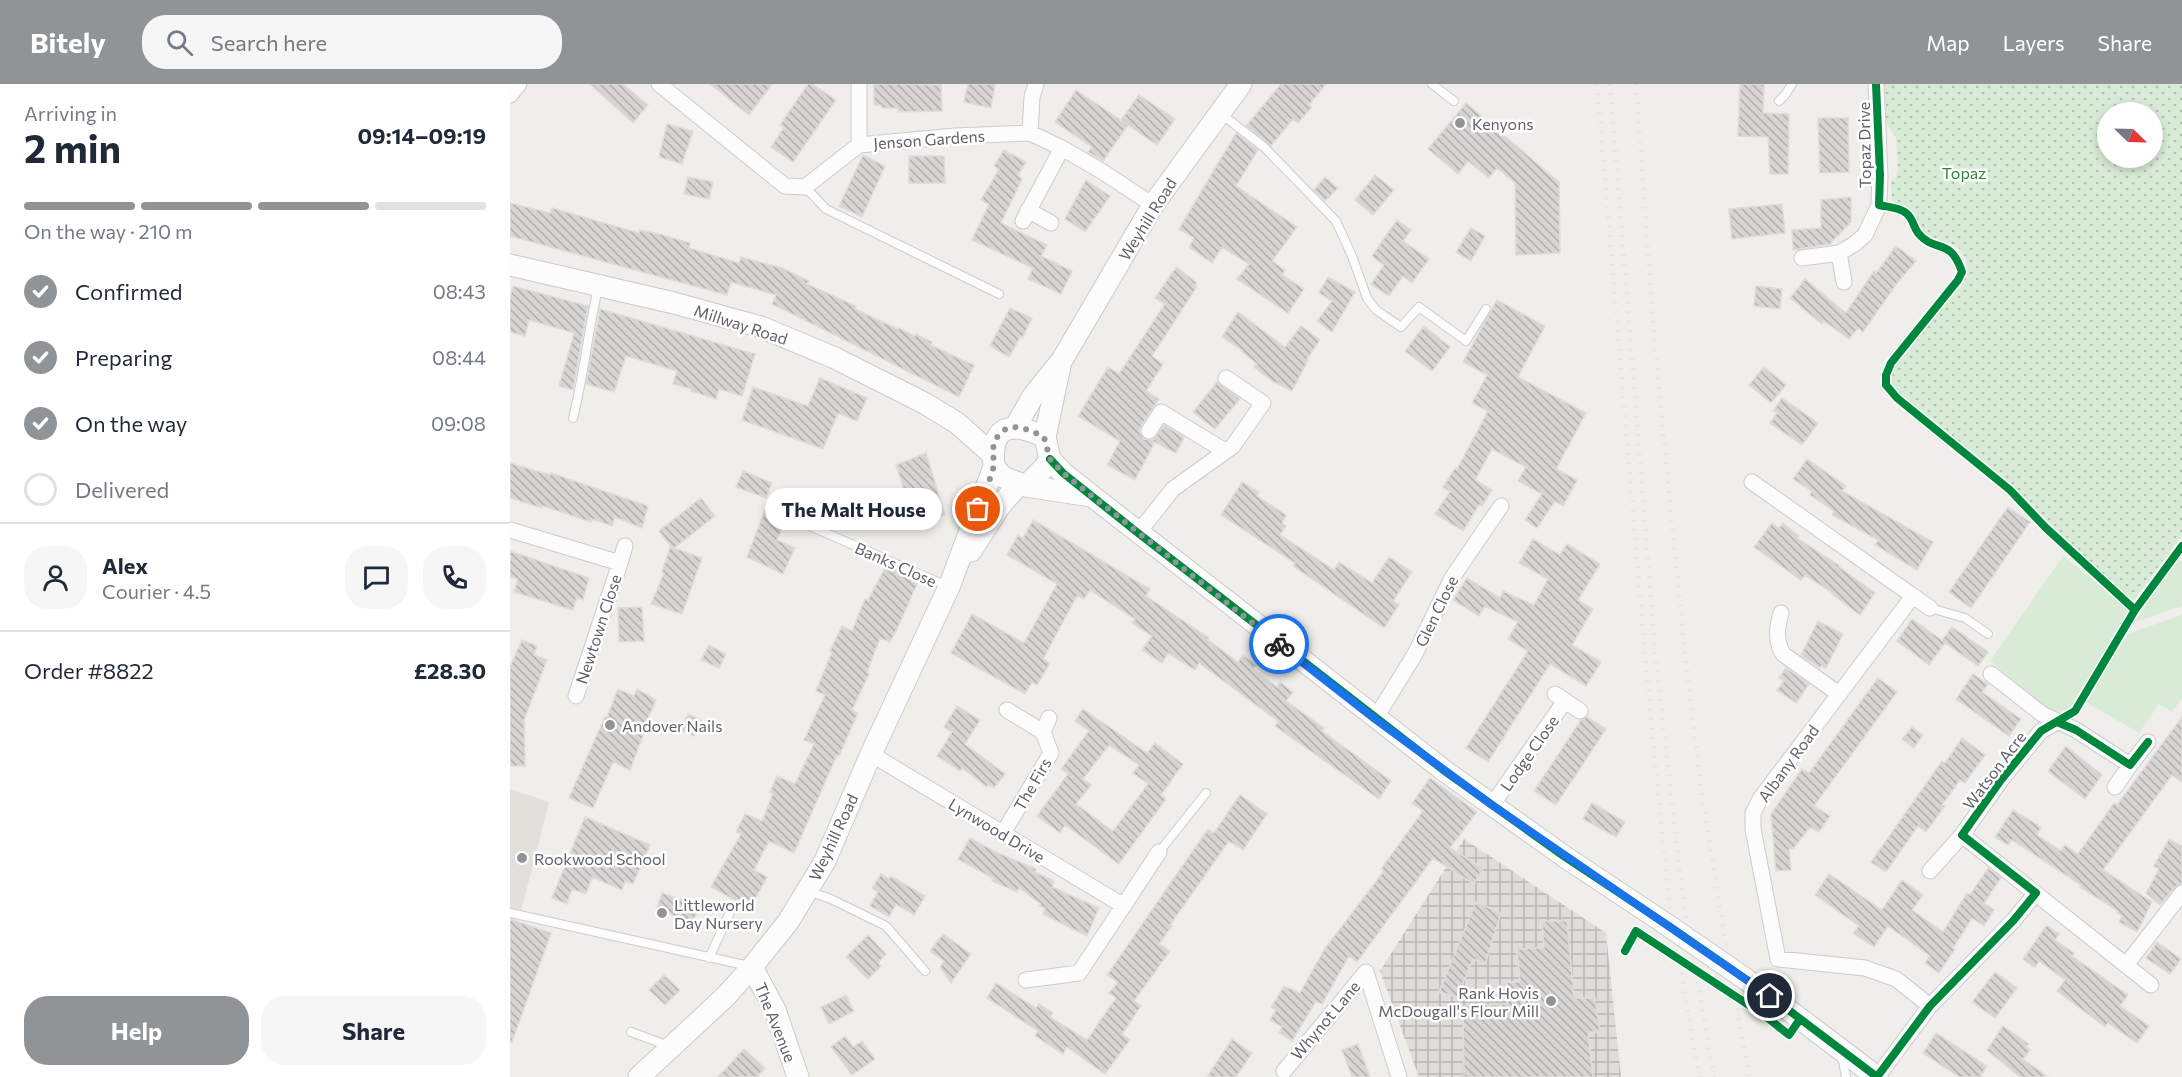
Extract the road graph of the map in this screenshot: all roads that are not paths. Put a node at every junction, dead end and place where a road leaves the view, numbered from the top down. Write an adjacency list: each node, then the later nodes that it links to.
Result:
1 (519, 84): 9 (street)
2 (859, 84): 14 (street)
3 (1036, 84): 13 (street)
4 (1240, 84): 12 (street, Weyhill Road)
5 (1432, 84): 10 (lane)
6 (1792, 84): 11 (lane)
7 (1876, 84): 19 (street, Topaz Drive)
8 (661, 86): 16 (street)
9 (510, 95)
10 (1454, 101)
11 (1779, 101)
12 (1219, 112): 17 (street, Weyhill Road); 25 (lane)
13 (1030, 133): 14 (street, Jenson Gardens); 15 (street, Jenson Gardens)
14 (859, 145): 16 (street, Jenson Gardens)
15 (1062, 148): 17 (street, Jenson Gardens); 18 (street)
16 (805, 187): 24 (lane)
17 (1153, 205): 26 (street, Weyhill Road)
18 (1051, 222)
19 (1839, 253): 20 (street, Topaz Drive); 22 (street)
20 (1802, 258)
21 (510, 265): 23 (street, Millway Road)
22 (1844, 282)
23 (599, 287): 28 (lane); 29 (street, Millway Road)
24 (999, 294)
25 (1486, 309)
26 (1062, 360): 30 (street, Weyhill Road); 32 (street, Weyhill Road)
27 (1226, 378): 33 (street)
28 (573, 418)
29 (957, 423): 30 (street, Millway Road); 35 (street, Millway Road)
30 (1010, 428): 32 (street); 35 (street, Weyhill Road)
31 (1149, 431): 33 (street)
32 (1044, 437): 34 (street, Weyhill Road)
33 (1225, 451): 42 (street)
34 (1050, 459): 37 (street, Weyhill Road); 38 (street)
35 (993, 461): 37 (street); 45 (street, Weyhill Road)
36 (1752, 482): 46 (street)
37 (1022, 485): 38 (street); 45 (street, Weyhill Road)
38 (1092, 496): 42 (street)
39 (1501, 506): 56 (street, Glen Close)
40 (810, 526): 45 (lane, Banks Close)
41 (510, 530): 44 (street, Newtown Close)
42 (1138, 533): 56 (street)
43 (626, 546): 44 (street, Newtown Close)
44 (620, 562): 52 (street, Newtown Close)
45 (948, 586): 60 (street, Weyhill Road)
46 (1913, 596): 47 (street); 51 (street, Albany Road)
47 (1930, 608): 49 (lane)
48 (1781, 613): 51 (street)
49 (1988, 634)
50 (1991, 674): 57 (street)
51 (1839, 694): 81 (street, Albany Road)
52 (576, 696)
53 (1007, 710): 58 (street)
54 (1580, 711): 64 (street, Lodge Close)
55 (1049, 718): 58 (street)
56 (1375, 719): 64 (street)
57 (2057, 722): 61 (street); 66 (street, Watson Acre)
58 (1043, 732): 65 (street, The Firs)
59 (2148, 742): 61 (street)
60 (871, 754): 65 (street, Lynwood Drive); 69 (street, Weyhill Road)
61 (2130, 765): 62 (street)
62 (2115, 787)
63 (1206, 793): 67 (lane)
64 (1492, 805): 84 (street, bridge)
65 (1003, 833): 73 (street, Lynwood Drive)
66 (1962, 836): 68 (street, Watson Acre); 70 (street)
67 (1159, 852): 73 (street)
68 (1930, 871)
69 (807, 890): 77 (street, Weyhill Road); 78 (lane)
70 (2036, 892): 76 (street); 81 (street)
71 (2182, 892): 76 (street)
72 (733, 906): 75 (lane)
73 (1124, 906): 79 (street)
74 (510, 913): 75 (lane)
75 (709, 958): 77 (lane)
76 (2126, 965): 80 (street)
77 (752, 967): 83 (street, Weyhill Road); 87 (street, The Avenue)
78 (925, 971)
79 (1026, 980)
80 (2151, 985)
81 (1930, 1006): 90 (street)
82 (631, 1032): 83 (lane)
83 (670, 1046): 86 (street, Weyhill Road)
84 (1841, 1050): 89 (lane); 90 (street)
85 (1284, 1071): 88 (street, Whynot Lane)
86 (639, 1077)
87 (798, 1077)
88 (1399, 1077)
89 (1846, 1077)
90 (1877, 1077)

